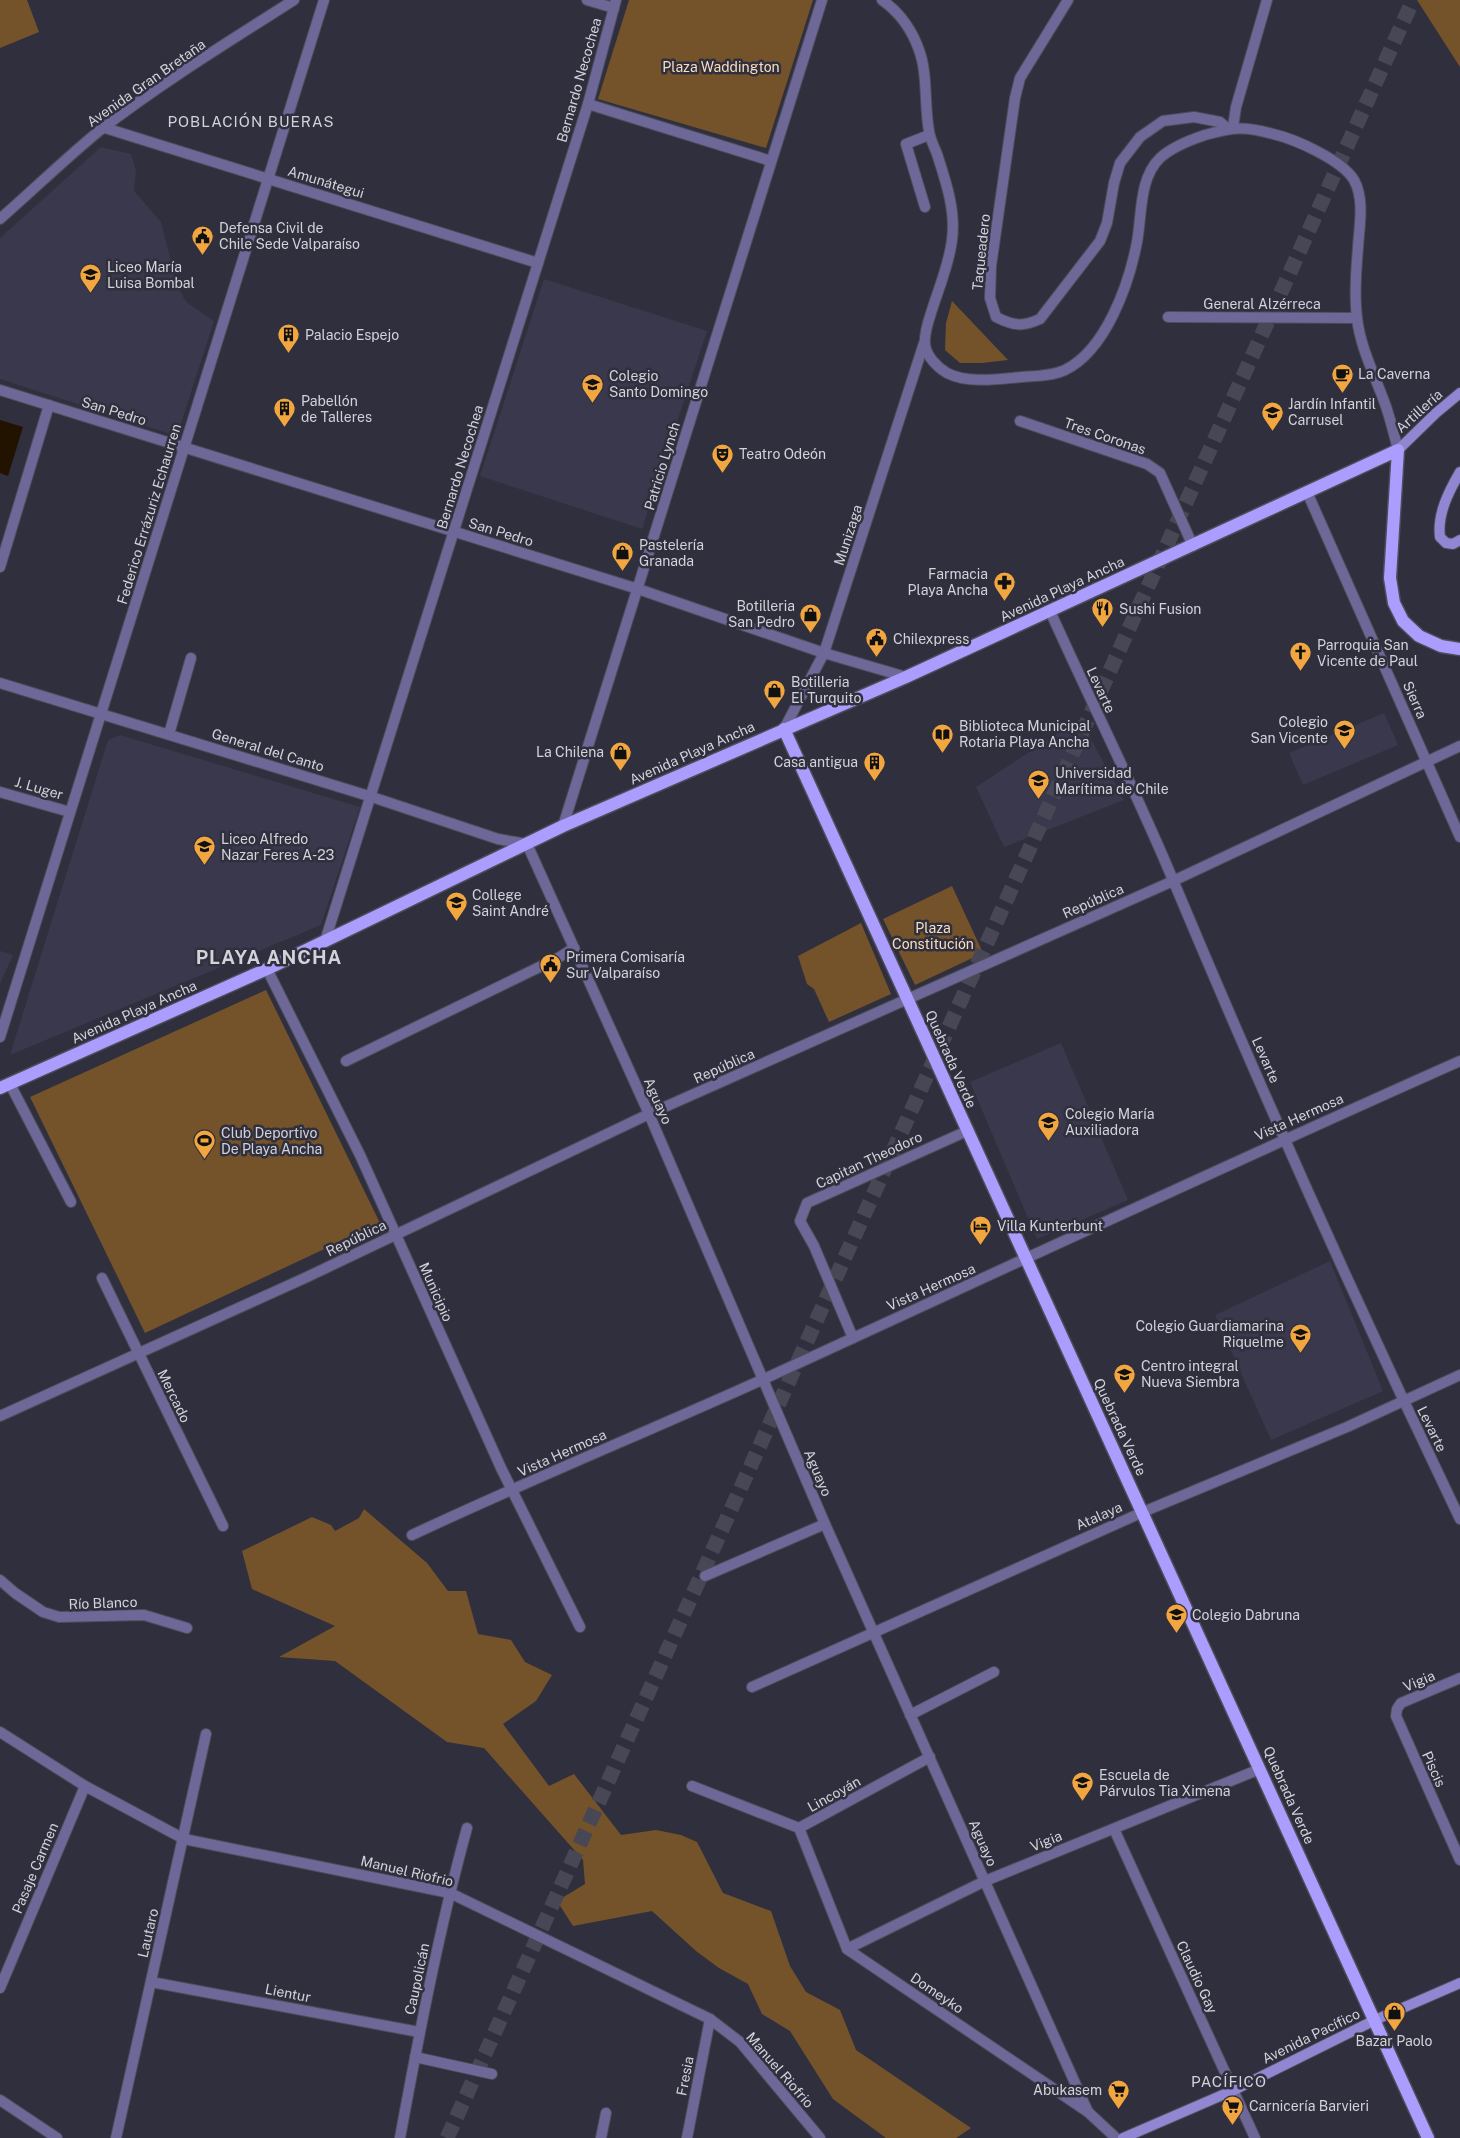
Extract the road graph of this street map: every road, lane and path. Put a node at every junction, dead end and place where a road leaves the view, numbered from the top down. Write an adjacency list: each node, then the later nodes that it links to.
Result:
1 (294, 0): 10 (street, Avenida Gran Bretaña)
2 (324, 0): 14 (street, Federico Errázuriz Echaurren)
3 (587, 0): 8 (street)
4 (822, 0): 13 (street, Patricio Lynch)
5 (882, 0): 12 (street)
6 (1068, 0): 11 (street, Taqueadero)
7 (1267, 0): 11 (street)
8 (615, 4): 9 (street, Bernardo Necochea)
9 (588, 104): 13 (street); 17 (street, Bernardo Necochea)
10 (105, 128): 14 (street, Amunátegui); 16 (street, Avenida Gran Bretaña)
11 (1230, 128): 19 (street); 20 (street)
12 (929, 135): 15 (street); 20 (street)
13 (771, 161): 33 (street, Patricio Lynch)
14 (268, 179): 17 (street, Amunátegui); 25 (street, Federico Errázuriz Echaurren)
15 (925, 207)
16 (0, 219)
17 (538, 263): 29 (street, Bernardo Necochea)
18 (1168, 318): 19 (street, General Alzérreca)
19 (1357, 318): 26 (street)
20 (924, 343): 36 (street, Munizaga)
21 (0, 390): 23 (street, San Pedro)
22 (1460, 393): 26 (street, Artillería)
23 (49, 405): 25 (street, San Pedro); 32 (street)
24 (1020, 421): 31 (street, Tres Coronas)
25 (184, 448): 29 (street, San Pedro); 40 (street, Federico Errázuriz Echaurren)
26 (1398, 450): 28 (main road, Avenida Playa Ancha); 35 (main road)
27 (1460, 472): 30 (street)
28 (1307, 492): 31 (main road, Avenida Playa Ancha); 44 (street, Sierra)
29 (454, 532): 33 (street, San Pedro); 46 (street, Bernardo Necochea)
30 (1460, 540)
31 (1193, 546): 34 (main road, Avenida Playa Ancha)
32 (0, 567)
33 (638, 590): 36 (street, San Pedro); 48 (street, Patricio Lynch)
34 (1050, 611): 38 (main road, Avenida Playa Ancha); 51 (street, Levarte)
35 (1460, 649)
36 (824, 653): 38 (street, San Pedro); 41 (street, Munizaga)
37 (191, 658): 42 (street)
38 (906, 677): 41 (main road, Avenida Playa Ancha)
39 (0, 684): 40 (street, General del Canto)
40 (101, 713): 42 (street, General del Canto); 47 (street, Federico Errázuriz Echaurren)
41 (784, 729): 48 (main road, Avenida Playa Ancha); 55 (main road, Quebrada Verde)
42 (169, 734): 46 (street, General del Canto)
43 (1460, 746): 44 (street, República)
44 (1428, 760): 49 (street, Sierra); 51 (street, República)
45 (0, 792): 47 (street, J. Luger)
46 (372, 797): 50 (street, General del Canto); 52 (street, Bernardo Necochea)
47 (70, 812): 56 (street, Federico Errázuriz Echaurren)
48 (564, 826): 50 (main road, Avenida Playa Ancha)
49 (1460, 837)
50 (527, 844): 52 (main road, Avenida Playa Ancha); 53 (street, Aguayo)
51 (1173, 881): 55 (street, República); 62 (street, Levarte)
52 (326, 941): 54 (main road, Avenida Playa Ancha)
53 (574, 948): 57 (street); 60 (street, Aguayo)
54 (267, 969): 59 (main road, Avenida Playa Ancha); 64 (street, Municipio)
55 (907, 998): 60 (street, República); 61 (main road, Quebrada Verde)
56 (0, 1037)
57 (346, 1061)
58 (1460, 1061): 62 (street, Vista Hermosa)
59 (5, 1086): 63 (street)
60 (649, 1114): 64 (street, República); 70 (street, Aguayo)
61 (967, 1131): 65 (main road, Quebrada Verde); 67 (street, Capitan Theodoro)
62 (1285, 1139): 65 (street, Vista Hermosa); 71 (street, Levarte)
63 (70, 1202)
64 (395, 1234): 68 (street, República); 73 (street, Municipio)
65 (1025, 1260): 67 (street, Vista Hermosa); 74 (main road, Quebrada Verde)
66 (102, 1278): 68 (street, Mercado)
67 (852, 1338): 70 (street, Vista Hermosa)
68 (138, 1354): 72 (street, República); 77 (street, Mercado)
69 (1460, 1375): 71 (street, Atalaya)
70 (763, 1379): 73 (street, Vista Hermosa); 76 (street, Aguayo)
71 (1404, 1401): 74 (street, Atalaya); 75 (street, Levarte)
72 (0, 1416)
73 (512, 1490): 78 (street, Vista Hermosa); 81 (street, Municipio)
74 (1143, 1512): 83 (street, Atalaya); 92 (main road, Quebrada Verde)
75 (1460, 1519)
76 (825, 1524): 79 (street); 83 (street, Aguayo)
77 (223, 1526)
78 (412, 1535)
79 (705, 1576)
80 (0, 1580): 82 (street, Río Blanco)
81 (580, 1627)
82 (187, 1628)
83 (874, 1632): 86 (street, Atalaya); 87 (street, Aguayo)
84 (994, 1672): 87 (street)
85 (1460, 1678): 88 (street, Vigia)
86 (752, 1687)
87 (910, 1715): 91 (street, Aguayo)
88 (1396, 1716): 99 (street, Piscis)
89 (0, 1732): 93 (street, Manuel Riofrio)
90 (206, 1734): 98 (street, Lautaro)
91 (930, 1757): 96 (street, Lincoyán); 100 (street, Aguayo)
92 (1260, 1769): 97 (street, Vigia); 107 (main road, Quebrada Verde)
93 (84, 1786): 98 (street, Manuel Riofrio); 105 (street, Pasaje Carmen)
94 (692, 1786): 96 (street, Lincoyán)
95 (468, 1828): 101 (street, Caupolicán)
96 (799, 1828): 102 (street)
97 (1114, 1828): 100 (street, Vigia); 111 (street, Claudio Gay)
98 (184, 1839): 101 (street, Manuel Riofrio); 103 (street, Lautaro)
99 (1460, 1860)
100 (985, 1881): 102 (street, Vigia); 113 (street, Aguayo)
101 (450, 1893): 106 (street, Manuel Riofrio); 108 (street, Caupolicán)
102 (847, 1949): 113 (street, Domeyko)
103 (152, 1982): 108 (street, Lientur); 116 (street, Lautaro)
104 (1460, 1983): 107 (street, Avenida Pacífico)
105 (0, 1988)
106 (710, 2019): 119 (street, Fresia); 120 (street, Manuel Riofrio)
107 (1375, 2020): 111 (street, Avenida Pacífico); 124 (main road, Quebrada Verde)
108 (419, 2032): 109 (street, Caupolicán)
109 (415, 2057): 110 (street); 117 (street, Caupolicán)
110 (492, 2074)
111 (1234, 2090): 122 (street, Avenida Pacífico); 123 (street, Claudio Gay)
112 (0, 2100): 115 (street)
113 (1088, 2112): 121 (street, Domeyko)
114 (606, 2113): 118 (street)
115 (57, 2138)
116 (116, 2138)
117 (400, 2138)
118 (601, 2138)
119 (686, 2138)
120 (820, 2138)
121 (1116, 2138)
122 (1123, 2138)
123 (1255, 2138)
124 (1428, 2138)

